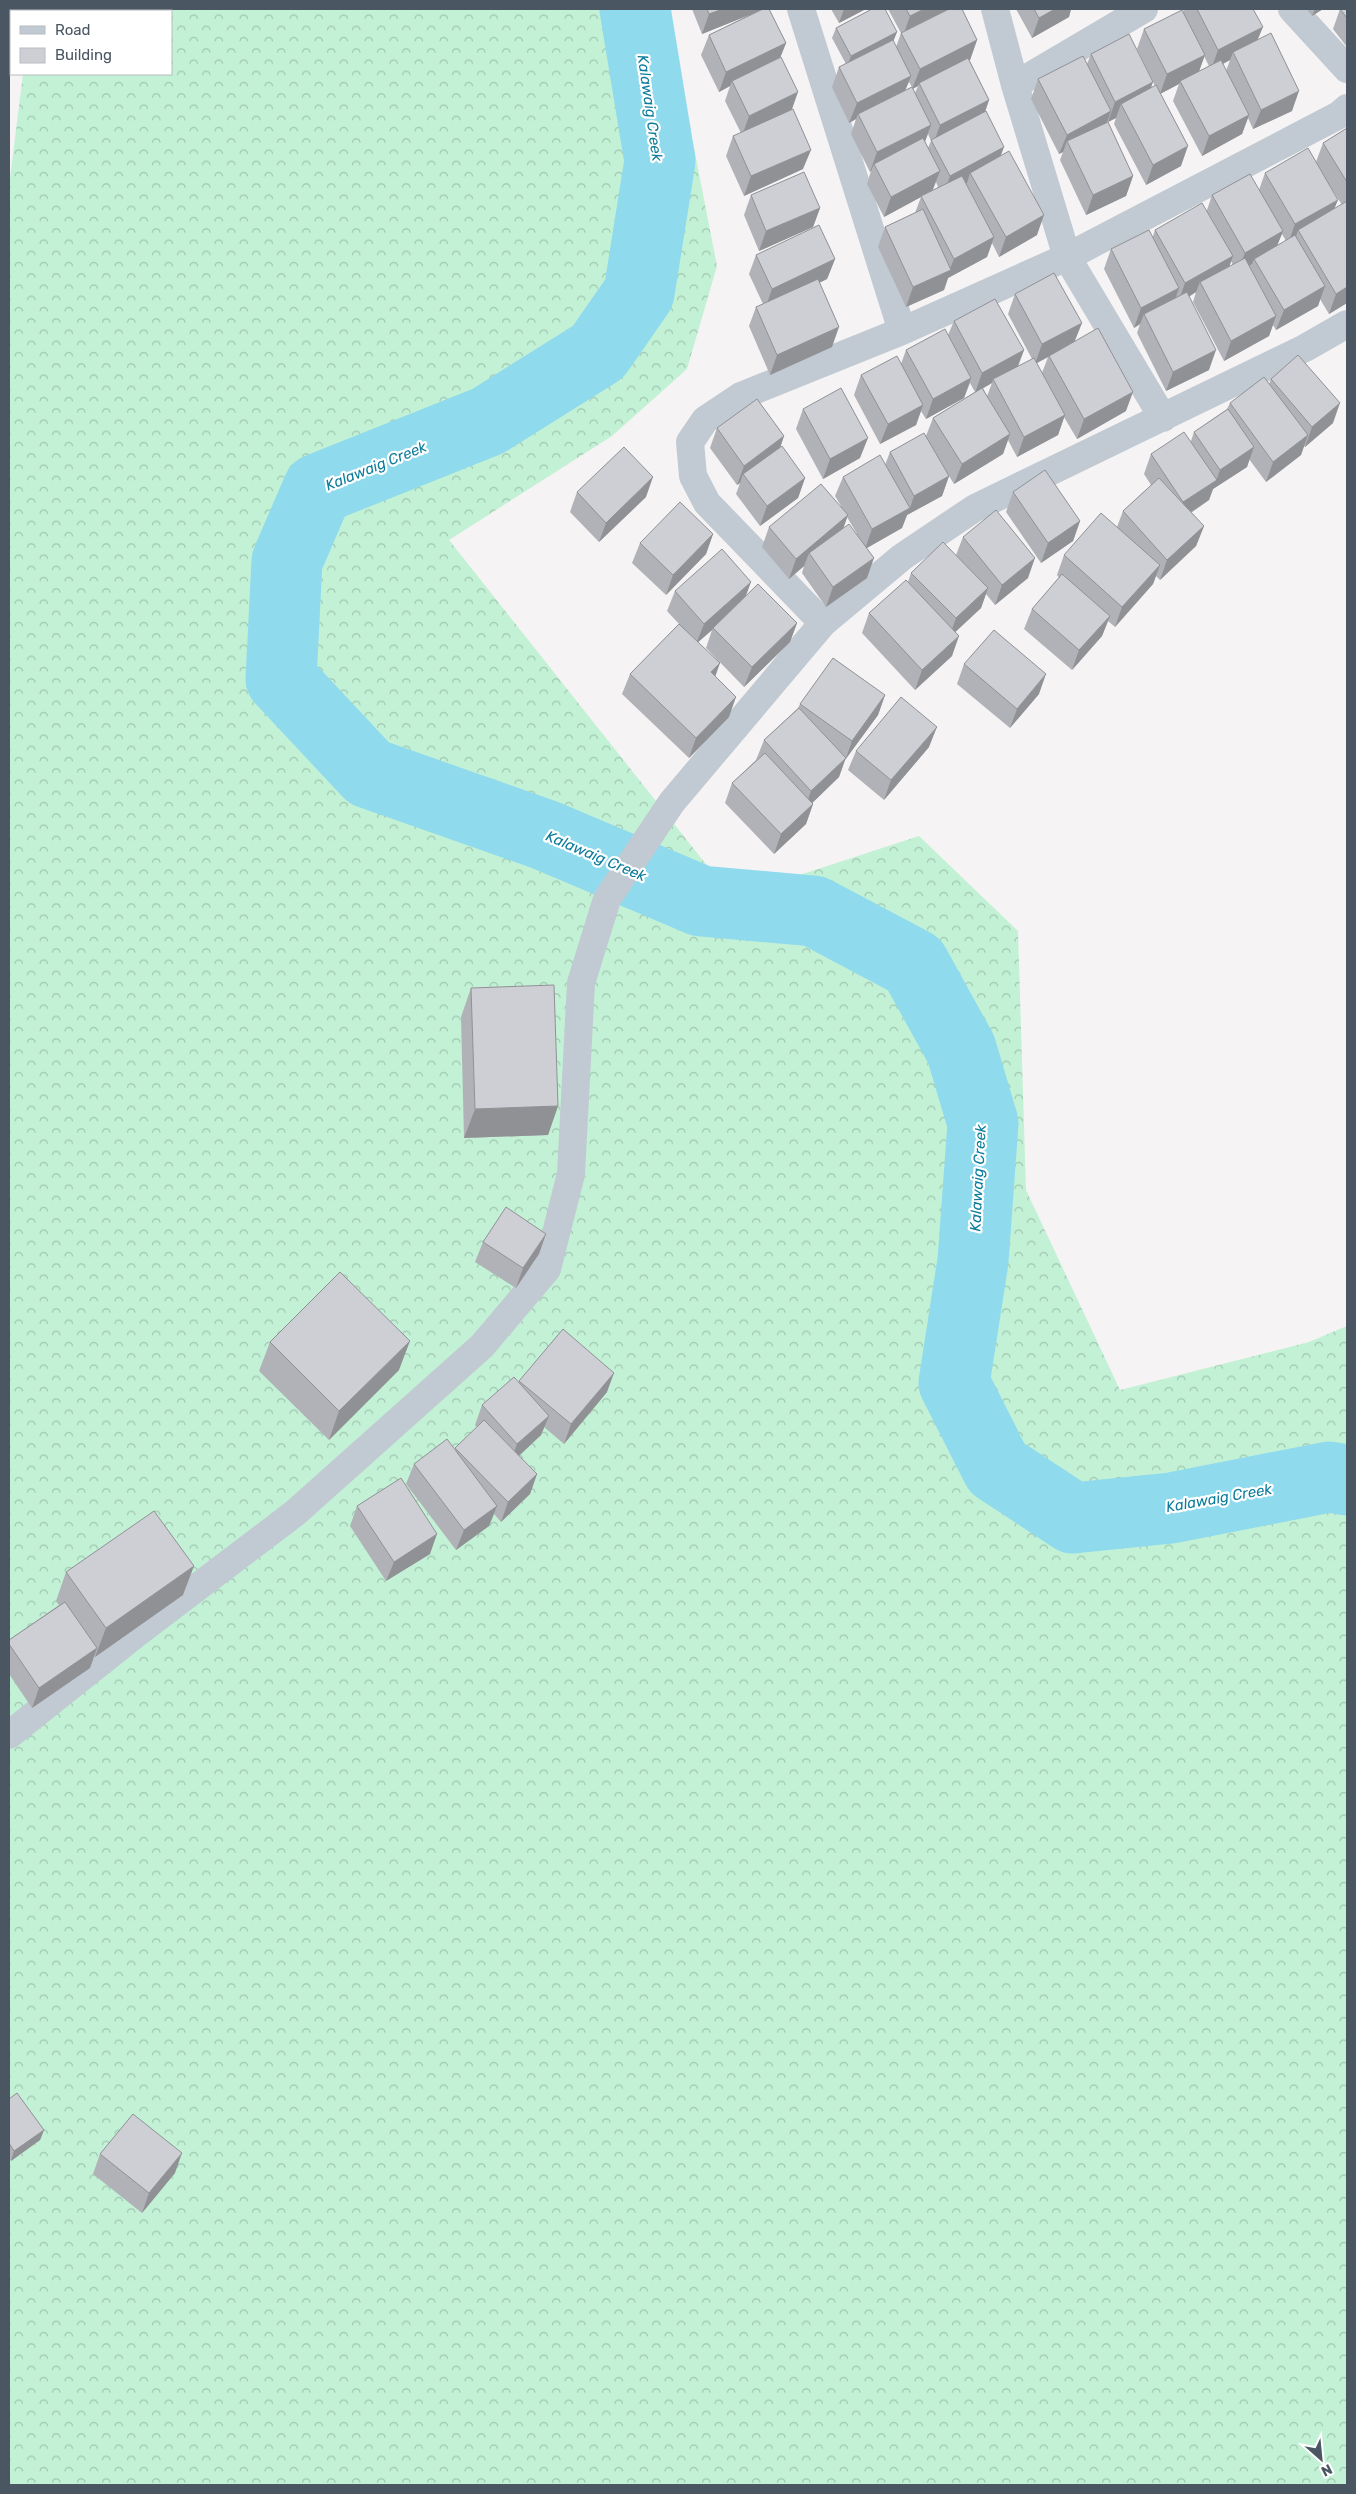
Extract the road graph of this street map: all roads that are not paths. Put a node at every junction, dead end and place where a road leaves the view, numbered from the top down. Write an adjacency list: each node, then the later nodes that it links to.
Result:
1 (801, 9): 10 (street)
2 (995, 9): 6 (street)
3 (1144, 9): 6 (street)
4 (1292, 9): 5 (street)
5 (1347, 69)
6 (1015, 85): 8 (street)
7 (1347, 108): 8 (street)
8 (1067, 257): 10 (street); 11 (street)
9 (1347, 324): 11 (street)
10 (902, 330): 12 (street)
11 (1163, 418): 12 (street)
12 (823, 623): 13 (street)
13 (9, 1735)

